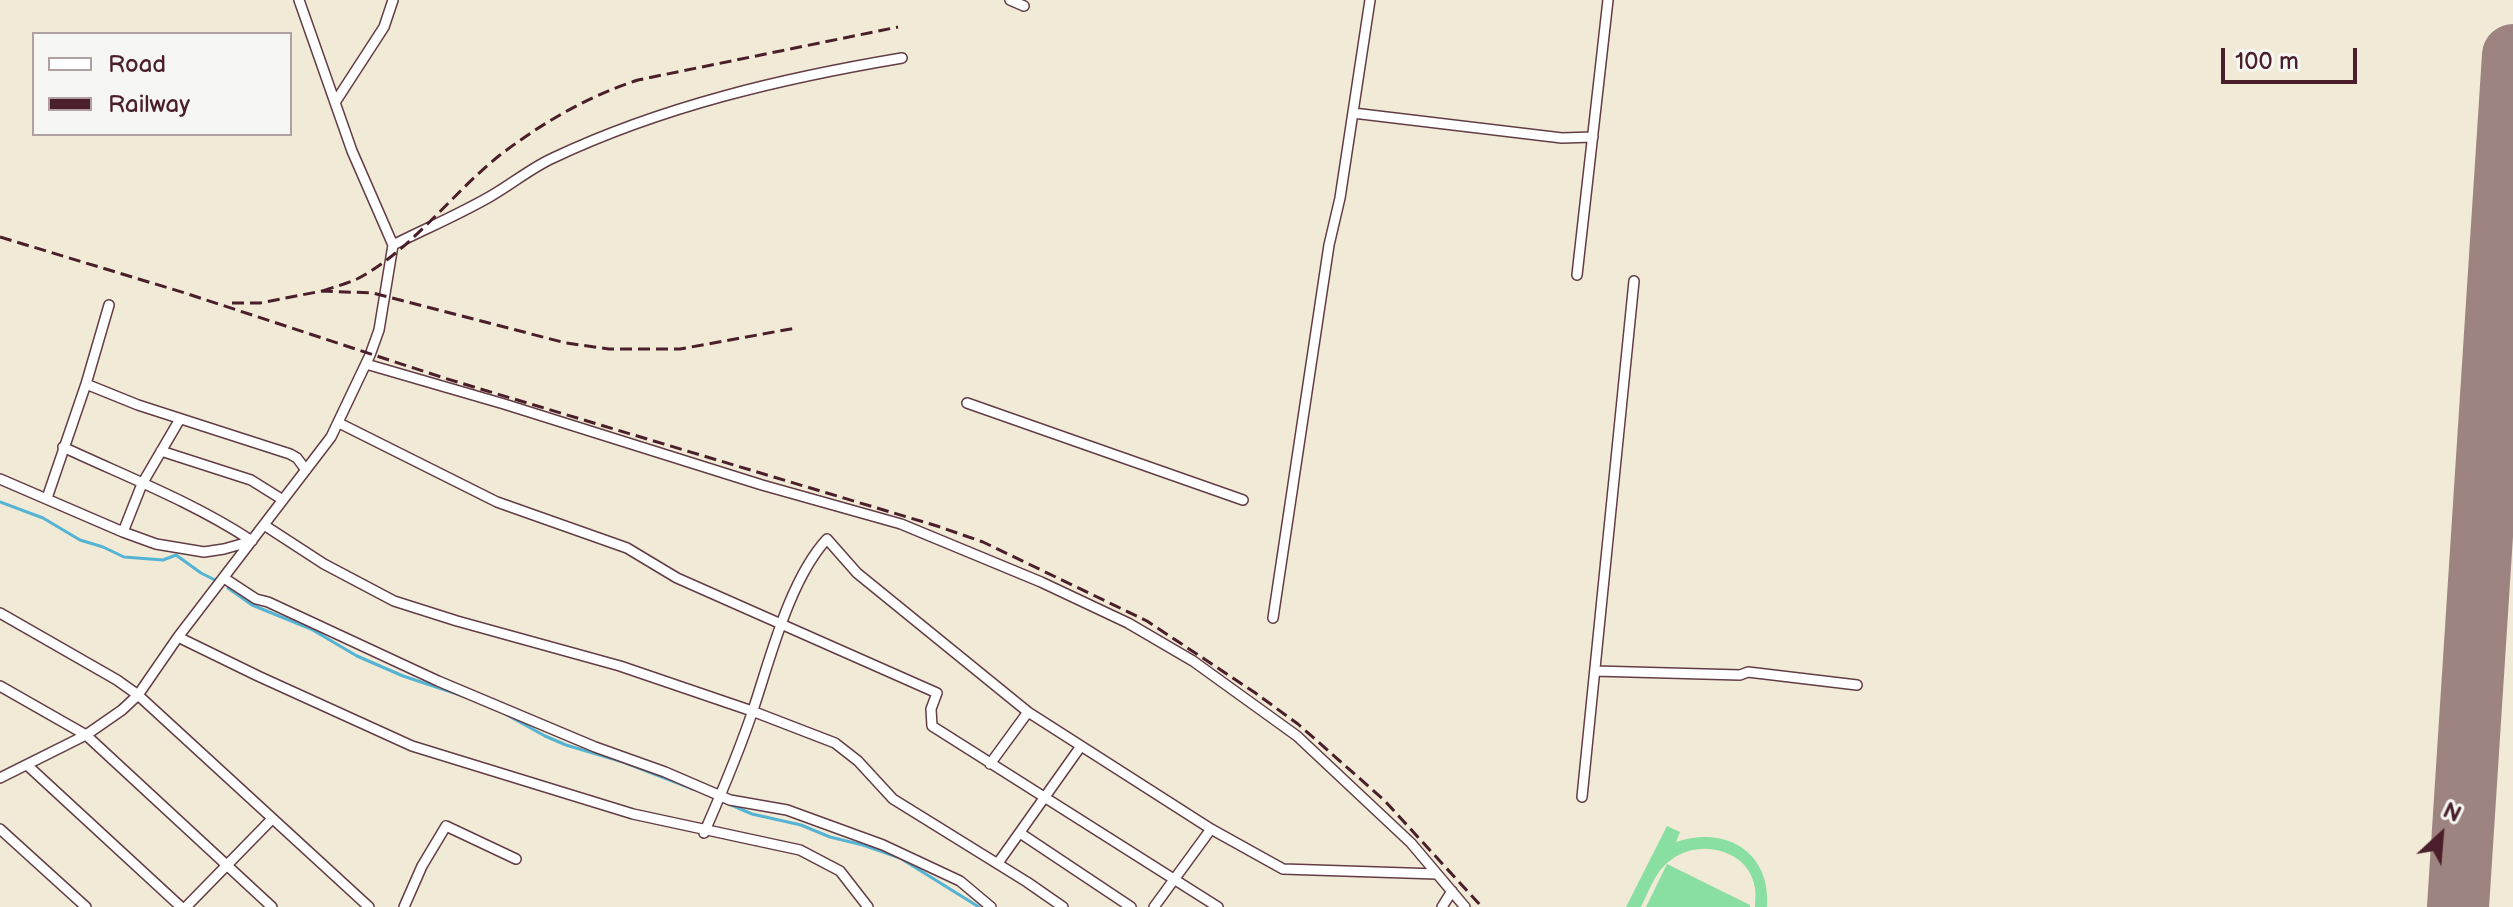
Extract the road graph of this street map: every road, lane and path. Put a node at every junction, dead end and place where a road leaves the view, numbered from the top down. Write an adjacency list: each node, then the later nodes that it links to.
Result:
1 (299, 0): 8 (street)
2 (393, 0): 8 (street)
3 (1010, 0): 6 (street)
4 (1370, 0): 9 (street)
5 (1608, 0): 10 (street)
6 (1024, 6)
7 (902, 58): 11 (street)
8 (336, 101): 11 (street)
9 (1353, 113): 10 (street); 33 (street)
10 (1593, 137): 12 (street)
11 (393, 245): 15 (street)
12 (1577, 275)
13 (1634, 281): 36 (street)
14 (109, 305): 16 (street)
15 (366, 364): 19 (street); 58 (street)
16 (86, 384): 18 (street); 20 (street)
17 (967, 403): 27 (street)
18 (180, 419): 21 (street); 22 (street)
19 (339, 423): 22 (street); 34 (street)
20 (63, 447): 24 (street); 25 (street)
21 (161, 451): 24 (street); 26 (street)
22 (306, 470): 26 (street)
23 (0, 479): 25 (street)
24 (142, 484): 29 (street); 30 (street)
25 (47, 498): 29 (street)
26 (283, 500): 28 (street)
27 (1243, 500)
28 (264, 525): 30 (street); 40 (street)
29 (123, 532): 30 (street)
30 (252, 541): 31 (street)
31 (224, 578): 35 (street); 47 (street)
32 (0, 613): 39 (street)
33 (1273, 618)
34 (780, 624): 40 (street); 41 (street); 44 (street)
35 (178, 637): 39 (street); 53 (street)
36 (1595, 671): 37 (street); 48 (street)
37 (1857, 685)
38 (0, 686): 42 (street)
39 (138, 695): 42 (street); 50 (street)
40 (752, 711): 47 (street); 56 (street)
41 (1028, 712): 43 (street); 44 (street)
42 (86, 735): 45 (street); 57 (street)
43 (1081, 746): 49 (street); 52 (street)
44 (990, 764): 49 (street)
45 (27, 765): 46 (street); 62 (street)
46 (1, 775)
47 (720, 795): 53 (street); 67 (street)
48 (1582, 797)
49 (1045, 798): 54 (street); 59 (street)
50 (272, 819): 57 (street); 64 (street)
51 (0, 829): 61 (street)
52 (1211, 829): 58 (street); 59 (street)
53 (705, 832): 66 (street)
54 (1020, 833): 56 (street); 69 (street)
55 (516, 859): 65 (street)
56 (998, 863): 68 (street)
57 (225, 865): 62 (street); 63 (street)
58 (1437, 874): 60 (street)
59 (1173, 881): 70 (street); 71 (street)
60 (1452, 891): 72 (street); 73 (street)
61 (86, 907)
62 (184, 907)
63 (272, 907)
64 (369, 907)
65 (404, 907)
66 (868, 907)
67 (991, 907)
68 (1063, 907)
69 (1131, 907)
70 (1154, 907)
71 (1218, 907)
72 (1442, 907)
73 (1465, 907)

